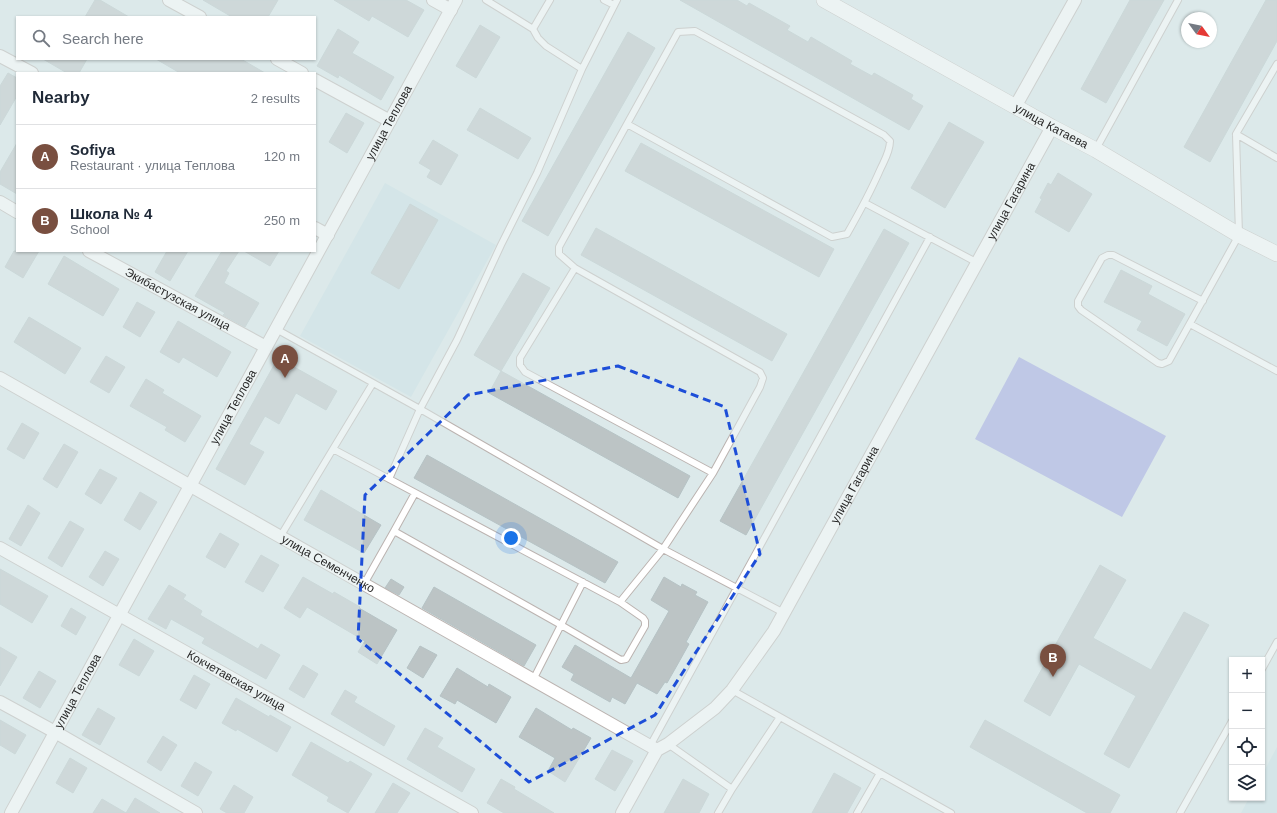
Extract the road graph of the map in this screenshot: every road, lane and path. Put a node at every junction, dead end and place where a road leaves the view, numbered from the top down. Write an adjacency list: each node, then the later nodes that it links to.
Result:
1 (169, 0): 11 (street)
2 (433, 0): 10 (street)
3 (486, 0): 12 (lane)
4 (550, 0): 12 (lane)
5 (604, 0): 9 (lane)
6 (824, 0): 20 (street, улица Катаева)
7 (1075, 0): 20 (street)
8 (1178, 0): 25 (lane)
9 (616, 3): 16 (lane)
10 (454, 5): 21 (street, улица Теплова)
11 (198, 16)
12 (534, 29): 16 (lane)
13 (0, 56): 17 (street)
14 (279, 60): 18 (street)
15 (1277, 64): 24 (lane)
16 (582, 69): 45 (lane)
17 (30, 72)
18 (300, 72)
19 (316, 81): 21 (street)
20 (1015, 107): 23 (street, улица Катаева)
21 (390, 121): 31 (street, улица Теплова)
22 (627, 124): 28 (lane); 28 (lane); 37 (lane)
23 (1052, 127): 25 (street, улица Катаева); 36 (street, улица Гагарина)
24 (1236, 134): 26 (lane); 32 (lane)
25 (1096, 150): 32 (street, улица Катаева)
26 (1277, 158)
27 (0, 202): 29 (street)
28 (865, 203): 33 (lane)
29 (16, 211)
30 (316, 229): 31 (street)
31 (328, 235): 40 (street, улица Теплова)
32 (1239, 235): 35 (street, улица Катаева); 38 (lane)
33 (930, 237): 36 (lane); 57 (lane)
34 (91, 252): 41 (street, Экибастузская улица)
35 (1277, 254)
36 (976, 262): 59 (street, улица Гагарина)
37 (575, 268): 47 (lane); 47 (lane)
38 (1204, 301): 39 (lane); 39 (lane)
39 (1190, 324): 42 (lane)
40 (276, 329): 41 (street, улица Теплова); 44 (lane)
41 (266, 348): 49 (street, улица Теплова)
42 (1277, 371)
43 (0, 378): 49 (street, улица Семенченко)
44 (373, 383): 45 (lane); 46 (lane)
45 (420, 409): 48 (lane); 54 (lane)
46 (332, 449): 48 (lane); 52 (lane)
47 (714, 473): 54 (lane)
48 (389, 479): 50 (lane)
49 (190, 486): 52 (street, улица Семенченко); 60 (street, улица Теплова)
50 (415, 492): 51 (lane); 55 (lane)
51 (394, 531): 56 (lane); 61 (lane)
52 (280, 537): 56 (street, улица Семенченко)
53 (0, 548): 60 (street, Кокчетавская улица)
54 (663, 549): 57 (lane); 58 (lane)
55 (583, 582): 58 (lane); 61 (lane)
56 (364, 584): 64 (street, улица Семенченко)
57 (736, 588): 59 (lane); 71 (lane)
58 (620, 602): 61 (lane)
59 (784, 612): 65 (street, улица Гагарина)
60 (119, 615): 69 (street, улица Теплова); 76 (street, Кокчетавская улица)
61 (561, 625): 64 (lane)
62 (1277, 642): 63 (lane)
63 (1265, 664)
64 (533, 680): 71 (street, улица Семенченко)
65 (732, 690): 67 (lane); 70 (street, улица Гагарина)
66 (0, 702): 69 (street)
67 (780, 717): 72 (lane); 73 (lane)
68 (1229, 726): 81 (lane)
69 (55, 732): 74 (street, улица Теплова); 75 (street)
70 (668, 744): 71 (street, улица Гагарина); 73 (lane)
71 (653, 748): 77 (street)
72 (880, 773): 79 (lane); 80 (lane)
73 (732, 789): 78 (lane)
74 (11, 813)
75 (196, 813)
76 (472, 813)
77 (622, 813)
78 (718, 813)
79 (857, 813)
80 (951, 813)
81 (1180, 813)

